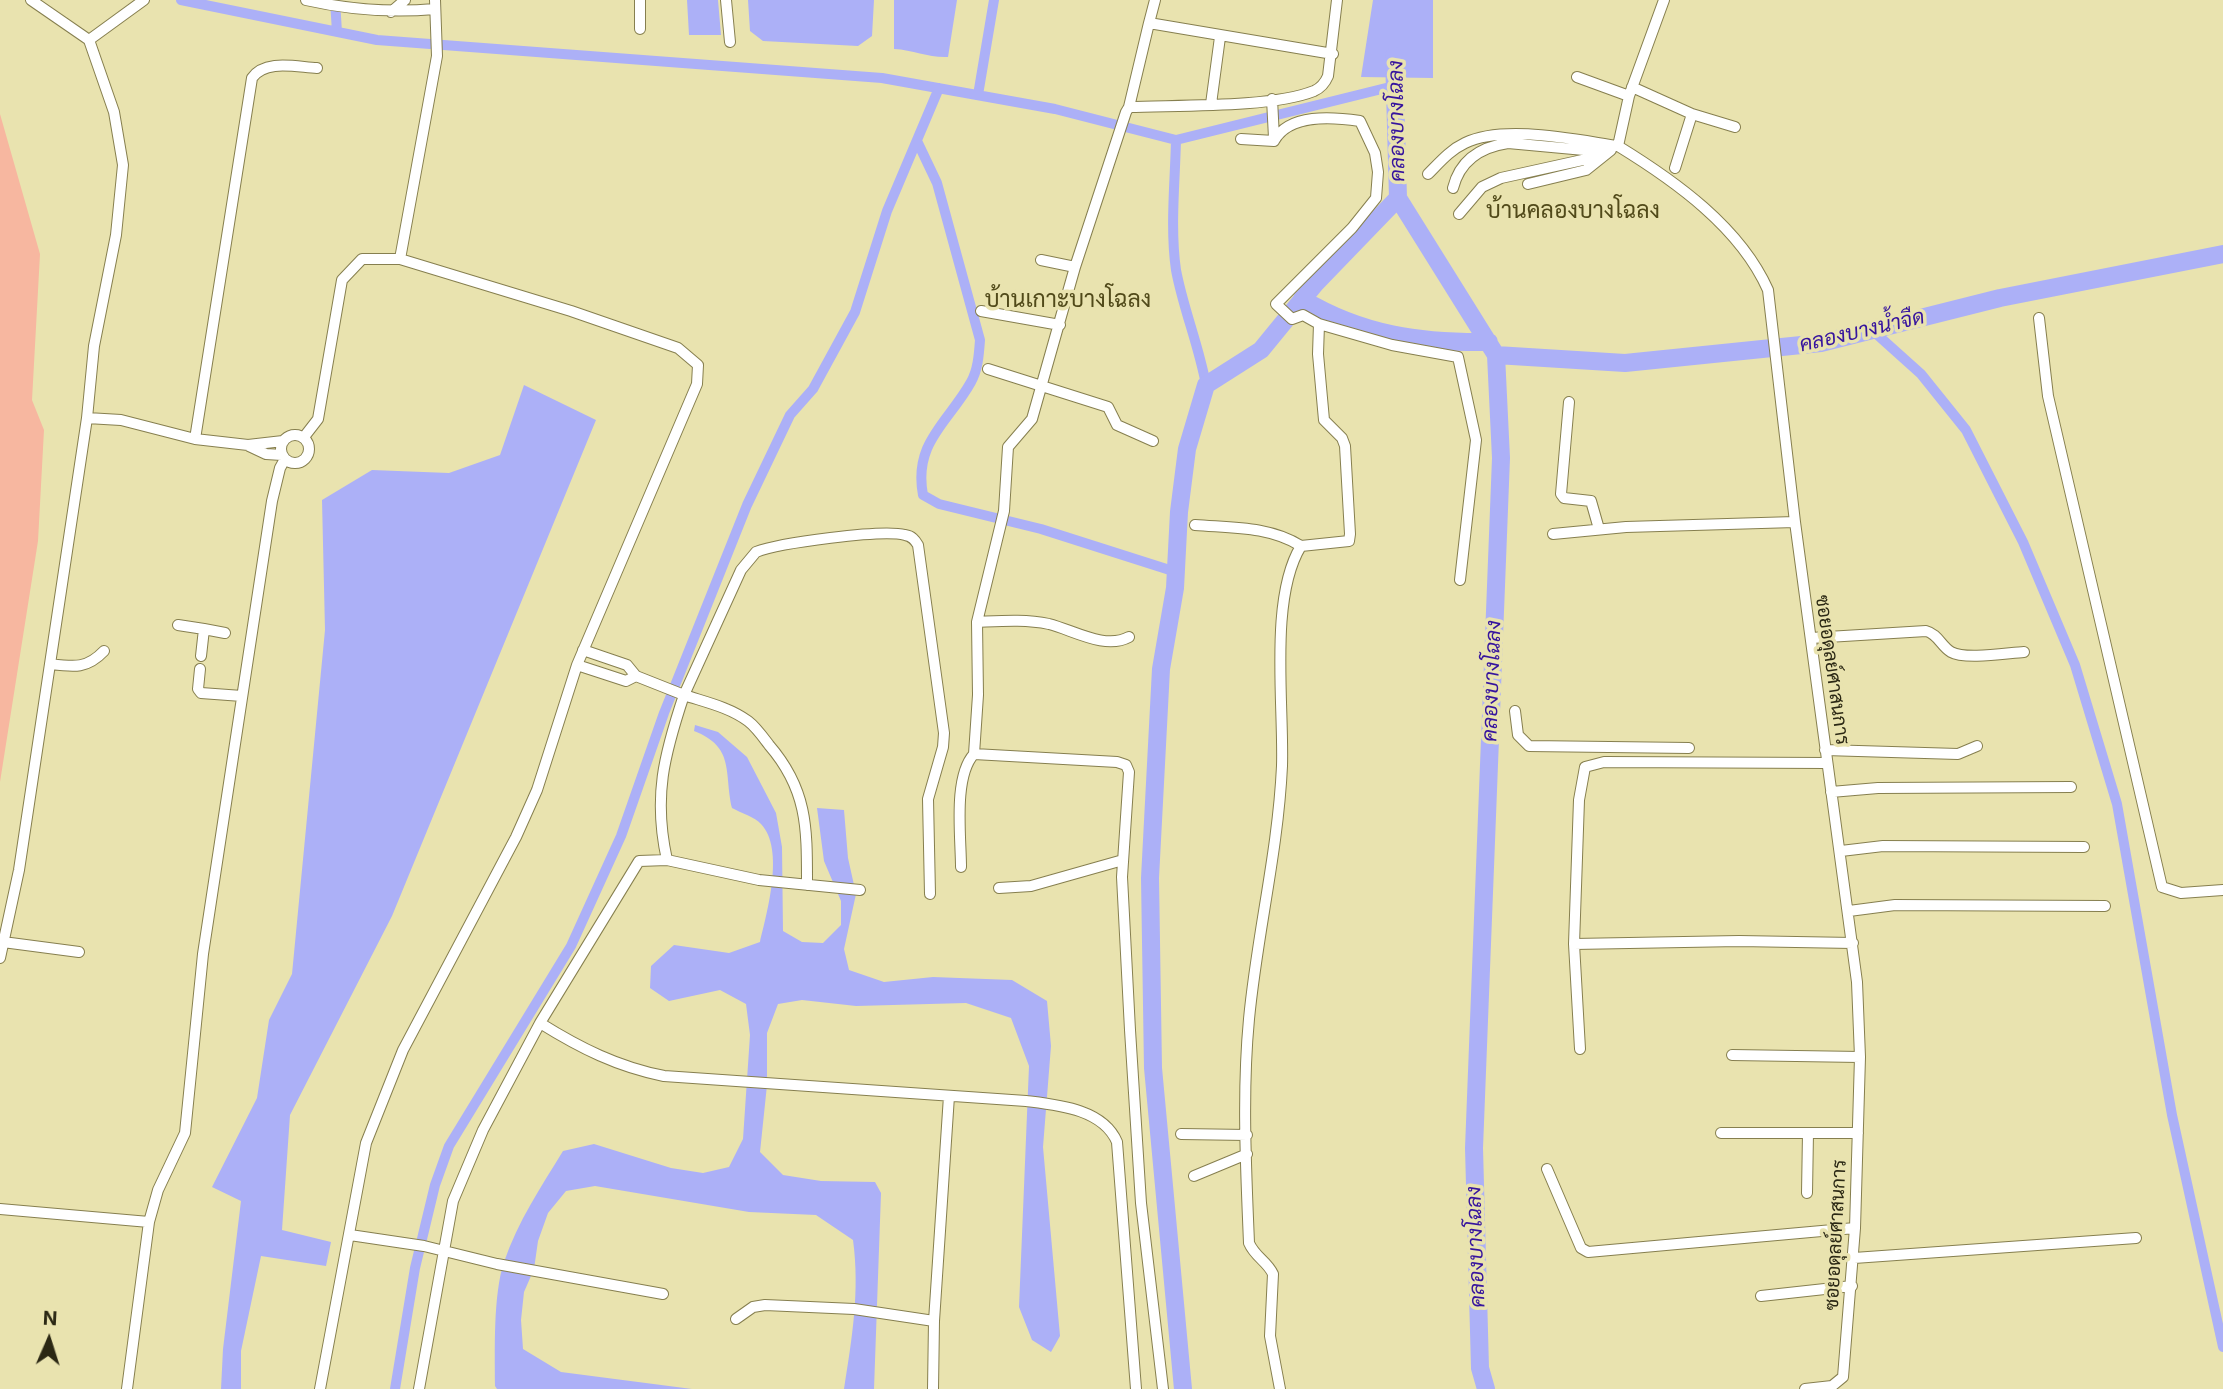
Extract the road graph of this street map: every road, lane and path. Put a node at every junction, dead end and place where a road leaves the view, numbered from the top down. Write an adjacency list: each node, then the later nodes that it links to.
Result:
1 (31, 0): 15 (street)
2 (144, 0): 15 (street)
3 (306, 0): 11 (street)
4 (405, 0): 11 (street)
5 (640, 0): 13 (street)
6 (726, 0): 16 (street)
7 (1155, 0): 12 (street)
8 (1337, 0): 17 (street)
9 (1664, 0): 20 (street)
10 (435, 4): 11 (street); 36 (street)
11 (391, 12)
12 (1149, 23): 14 (street); 23 (street)
13 (640, 29)
14 (1220, 37): 17 (street); 22 (street)
15 (89, 40): 46 (street)
16 (730, 42)
17 (1333, 54): 21 (street)
18 (317, 68): 48 (street)
19 (1577, 78): 20 (street)
20 (1631, 91): 24 (street); 28 (street)
21 (1272, 99): 22 (street); 27 (street)
22 (1211, 104): 23 (street)
23 (1128, 109): 38 (street)
24 (1692, 114): 25 (street); 31 (street)
25 (1735, 127)
26 (1241, 139): 27 (street)
27 (1274, 140): 41 (street)
28 (1618, 146): 30 (street); 32 (street); 53 (street, ซอยอดุลย์ศาสนการ)
29 (1594, 150): 30 (street); 34 (street); 35 (street)
30 (1606, 152): 33 (street)
31 (1675, 167)
32 (1428, 174)
33 (1528, 184)
34 (1453, 188)
35 (1460, 214)
36 (400, 258): 47 (street); 65 (street)
37 (1041, 260): 38 (street)
38 (1075, 267): 42 (street)
39 (981, 311): 42 (street)
40 (2039, 318): 91 (street)
41 (1319, 324): 57 (street); 58 (street)
42 (1060, 326): 44 (street)
43 (988, 369): 44 (street)
44 (1042, 388): 50 (street); 59 (street)
45 (1569, 402): 55 (street)
46 (87, 418): 48 (street); 69 (street)
47 (304, 438): 49 (street); 52 (street)
48 (195, 439): 51 (street)
49 (282, 441): 51 (street); 52 (street)
50 (1153, 441)
51 (248, 445): 52 (street)
52 (283, 457): 74 (street)
53 (1795, 523): 55 (street); 64 (street, ซอยอดุลย์ศาสนการ)
54 (1195, 525): 57 (street)
55 (1599, 530): 56 (street)
56 (1553, 534)
57 (1301, 546): 109 (street)
58 (1460, 579)
59 (977, 622): 63 (street); 79 (street)
60 (178, 625): 61 (street)
61 (204, 629): 62 (street); 68 (street)
62 (225, 633)
63 (1129, 637)
64 (1811, 638): 67 (street); 78 (street, ซอยอดุลย์ศาสนการ)
65 (583, 650): 70 (street); 72 (street)
66 (104, 651): 69 (street)
67 (2024, 652)
68 (201, 656)
69 (50, 664): 95 (street)
70 (577, 665): 72 (street); 117 (street)
71 (200, 669): 74 (street)
72 (636, 676): 73 (street)
73 (680, 694): 85 (street); 88 (street); 92 (street)
74 (242, 696): 115 (street)
75 (1515, 710): 77 (street)
76 (1978, 746): 78 (street)
77 (1689, 748)
78 (1825, 750): 80 (street, ซอยอดุลย์ศาสนการ)
79 (974, 754): 86 (street); 87 (street)
80 (1827, 763): 82 (street, ซอยอดุลย์ศาสนการ); 97 (street)
81 (2071, 787): 82 (street)
82 (1831, 792): 84 (street, ซอยอดุลย์ศาสนการ)
83 (2084, 847): 84 (street)
84 (1841, 851): 94 (street, ซอยอดุลย์ศาสนการ)
85 (667, 860): 88 (street); 100 (street)
86 (1123, 860): 89 (street); 132 (street)
87 (961, 867)
88 (807, 885): 90 (street)
89 (999, 888)
90 (860, 890)
91 (2223, 890)
92 (930, 894)
93 (2105, 906): 94 (street)
94 (1849, 911): 96 (street, ซอยอดุลย์ศาสนการ)
95 (3, 942): 98 (street); 99 (street)
96 (1853, 943): 97 (street); 103 (street, ซอยอดุลย์ศาสนการ)
97 (1574, 944): 101 (street)
98 (79, 952)
99 (0, 958)
100 (540, 1023): 104 (street); 119 (street)
101 (1580, 1049)
102 (1732, 1055): 103 (street)
103 (1860, 1056): 107 (street, ซอยอดุลย์ศาสนการ)
104 (949, 1097): 125 (street); 131 (street)
105 (1721, 1133): 106 (street)
106 (1808, 1133): 107 (street); 113 (street)
107 (1858, 1133): 116 (street, ซอยอดุลย์ศาสนการ)
108 (1181, 1134): 109 (street)
109 (1247, 1135): 110 (street)
110 (1247, 1154): 112 (street); 133 (street)
111 (1547, 1169): 116 (street)
112 (1195, 1176)
113 (1807, 1193)
114 (0, 1209): 115 (street)
115 (149, 1222): 127 (street)
116 (1855, 1228): 120 (street, ซอยอดุลย์ศาสนการ)
117 (349, 1235): 119 (street); 128 (street)
118 (2136, 1238): 120 (street)
119 (442, 1250): 122 (street); 129 (street)
120 (1854, 1258): 121 (street, ซอยอดุลย์ศาสนการ)
121 (1852, 1286): 123 (street); 126 (street, ซอยอดุลย์ศาสนการ)
122 (663, 1294)
123 (1761, 1296)
124 (736, 1319): 125 (street)
125 (934, 1321): 130 (street)
126 (1833, 1388): 134 (street, ซอยอดุลย์ศาสนการ)
127 (127, 1389)
128 (320, 1389)
129 (419, 1389)
130 (933, 1389)
131 (1136, 1389)
132 (1163, 1389)
133 (1280, 1389)
134 (1805, 1389)

